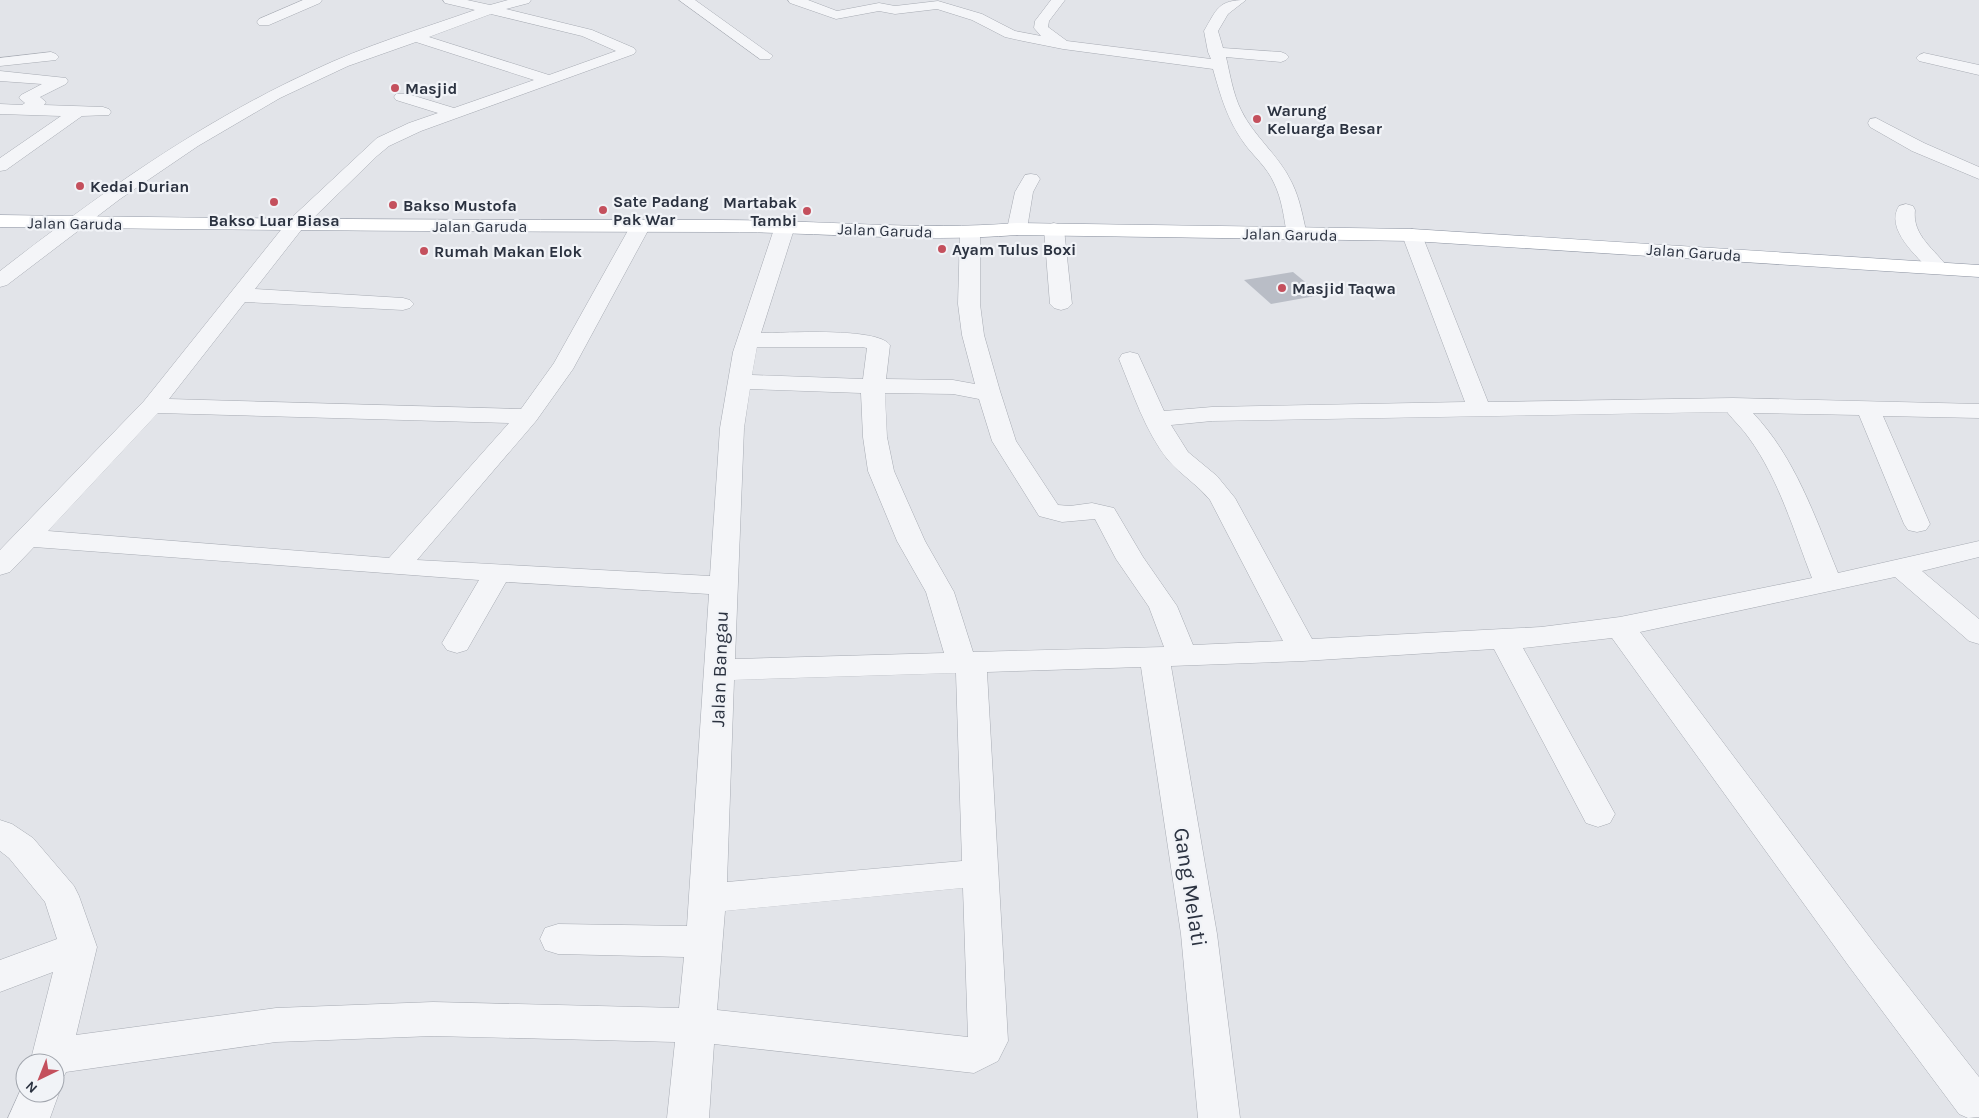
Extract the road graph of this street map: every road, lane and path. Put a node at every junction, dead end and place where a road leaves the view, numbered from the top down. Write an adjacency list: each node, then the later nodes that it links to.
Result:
1 (290, 0): 8 (street)
2 (450, 0): 9 (street)
3 (524, 0): 9 (street)
4 (686, 0): 13 (street)
5 (795, 0): 12 (street)
6 (1058, 0): 12 (street)
7 (1238, 0): 17 (street)
8 (312, 1): 10 (street)
9 (493, 9): 11 (street); 23 (street)
10 (264, 22)
11 (416, 37): 23 (street); 36 (street)
12 (1063, 45): 17 (street)
13 (765, 56)
14 (51, 57): 18 (street)
15 (1281, 57): 17 (street)
16 (1924, 58): 21 (street)
17 (1218, 59): 43 (street)
18 (17, 61): 19 (street); 20 (street)
19 (0, 62)
20 (0, 69)
21 (1979, 70)
22 (0, 76): 25 (street)
23 (549, 80): 29 (street)
24 (402, 96): 29 (street)
25 (26, 109): 26 (street); 27 (street)
26 (1, 110)
27 (79, 111): 28 (street); 31 (street)
28 (102, 112)
29 (453, 113): 37 (street)
30 (1876, 123): 32 (street)
31 (0, 166)
32 (1979, 174)
33 (1031, 179): 40 (street)
34 (1906, 210): 45 (street)
35 (0, 221): 36 (highway, Jalan Garuda)
36 (74, 223): 37 (highway, Jalan Garuda); 47 (street)
37 (294, 225): 38 (highway, Jalan Garuda); 48 (street)
38 (641, 226): 39 (highway, Jalan Garuda); 61 (street)
39 (785, 226): 42 (highway, Jalan Garuda); 51 (street, Jalan Bangau)
40 (1017, 229): 41 (highway, Jalan Garuda); 42 (highway, Jalan Garuda)
41 (1054, 229): 43 (highway, Jalan Garuda); 50 (street)
42 (970, 233): 55 (street)
43 (1298, 235): 44 (highway, Jalan Garuda)
44 (1412, 235): 45 (highway, Jalan Garuda); 59 (street)
45 (1938, 268): 46 (highway, Jalan Garuda)
46 (1979, 271)
47 (0, 281)
48 (241, 295): 49 (street); 57 (street)
49 (403, 304)
50 (1061, 304)
51 (748, 340): 53 (street, Jalan Bangau); 54 (street)
52 (1130, 359): 62 (street)
53 (739, 382): 54 (street); 71 (street, Jalan Bangau)
54 (874, 386): 55 (street); 78 (street)
55 (988, 391): 77 (street, Gang Melati)
56 (1733, 405): 58 (street); 59 (street); 70 (street)
57 (152, 406): 61 (street); 64 (street)
58 (1868, 408): 60 (street); 63 (street)
59 (1479, 409): 62 (street)
60 (1979, 411)
61 (528, 416): 67 (street)
62 (1156, 419): 76 (street)
63 (1917, 524)
64 (28, 538): 66 (street); 67 (street)
65 (1978, 550): 68 (street)
66 (0, 566)
67 (396, 567): 69 (street)
68 (1900, 567): 70 (street); 73 (street)
69 (497, 573): 71 (street); 75 (street)
70 (1828, 584): 72 (street)
71 (723, 586): 79 (street, Jalan Bangau)
72 (1620, 627): 74 (street); 91 (street)
73 (1979, 634)
74 (1504, 640): 76 (street); 80 (street)
75 (457, 643)
76 (1303, 651): 77 (street)
77 (1168, 657): 78 (street); 95 (street, Gang Melati)
78 (967, 664): 79 (street); 82 (street)
79 (720, 670): 83 (street, Jalan Bangau)
80 (1598, 814)
81 (0, 833): 86 (street)
82 (980, 873): 83 (street); 88 (street)
83 (708, 898): 85 (street, Jalan Bangau)
84 (558, 938): 85 (street)
85 (704, 942): 88 (street, Jalan Bangau)
86 (78, 947): 87 (street); 89 (street)
87 (0, 976)
88 (696, 1025): 90 (street); 94 (street, Jalan Bangau)
89 (53, 1053)
90 (65, 1057)
91 (1973, 1101)
92 (35, 1103): 93 (street)
93 (29, 1118)
94 (688, 1118)
95 (1219, 1118)

